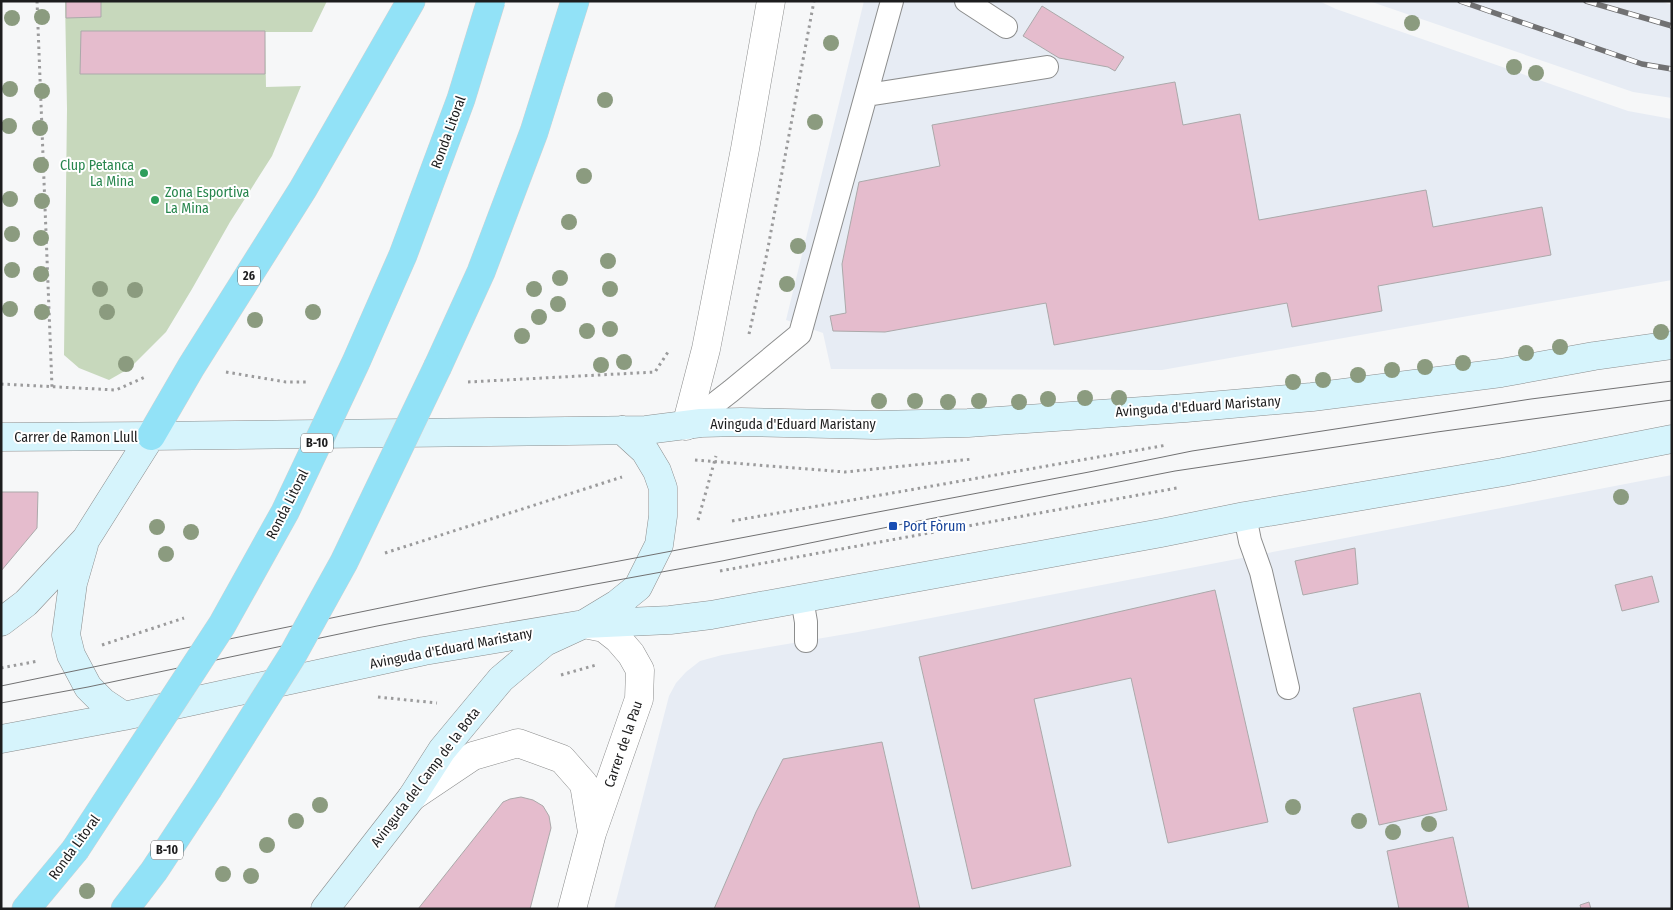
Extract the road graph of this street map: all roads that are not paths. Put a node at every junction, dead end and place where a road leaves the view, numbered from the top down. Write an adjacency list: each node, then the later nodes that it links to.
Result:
1 (411, 1): 13 (highway, 26)
2 (491, 1): 27 (highway, Ronda Litoral / B-10, bridge)
3 (575, 1): 28 (highway, B-10, bridge)
4 (771, 1): 11 (street)
5 (892, 1): 9 (lane)
6 (966, 1): 7 (lane)
7 (1006, 27)
8 (1047, 68): 9 (lane)
9 (866, 95): 11 (lane)
10 (1672, 345): 11 (main road, Avinguda d'Eduard Maristany)
11 (686, 426): 12 (main road, Avinguda d'Eduard Maristany)
12 (622, 430): 13 (main road, Avinguda d'Eduard Maristany); 20 (main road, Avinguda del Camp de la Bota)
13 (151, 436): 14 (main road, Carrer de Ramon Llull); 17 (main road)
14 (1, 437)
15 (1672, 439): 16 (main road, Avinguda d'Eduard Maristany)
16 (1245, 516): 18 (main road, Avinguda d'Eduard Maristany); 22 (lane)
17 (86, 539): 19 (main road); 23 (main road)
18 (802, 599): 20 (main road, Avinguda d'Eduard Maristany); 21 (lane)
19 (1, 622)
20 (584, 624): 23 (main road, Avinguda d'Eduard Maristany); 25 (main road, Avinguda del Camp de la Bota); 26 (street, Carrer de la Pau)
21 (806, 641)
22 (1288, 688)
23 (124, 716): 24 (main road, Avinguda d'Eduard Maristany)
24 (1, 739)
25 (412, 797): 26 (street, Carrer de la Pau); 29 (main road, Avinguda del Camp de la Bota)
26 (592, 833): 30 (street, Carrer de la Pau)
27 (26, 909)
28 (125, 909)
29 (325, 909)
30 (572, 909)

